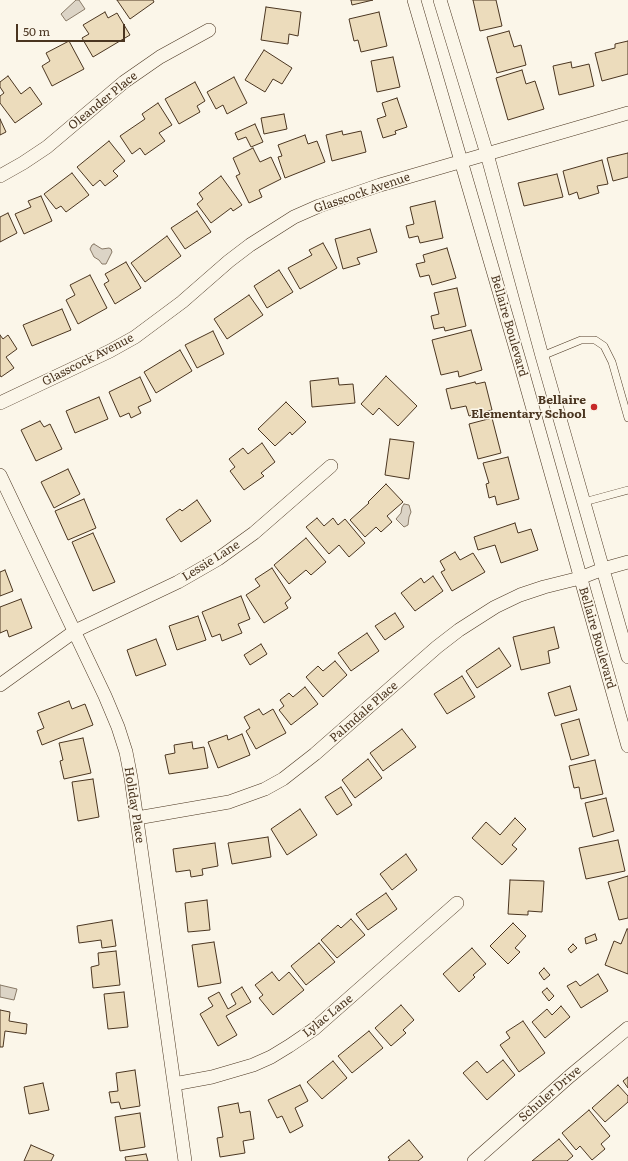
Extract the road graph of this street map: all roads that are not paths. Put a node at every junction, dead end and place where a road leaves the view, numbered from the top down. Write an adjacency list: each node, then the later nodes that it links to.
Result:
1 (414, 0): 6 (street, Bellaire Boulevard)
2 (440, 0): 5 (street, Bellaire Boulevard)
3 (210, 30): 7 (street, Oleander Place)
4 (628, 113): 5 (street, Glasscock Avenue)
5 (487, 154): 6 (street, Glasscock Avenue); 8 (street, Bellaire Boulevard)
6 (461, 162): 9 (street, Bellaire Boulevard); 10 (street, Glasscock Avenue)
7 (0, 176)
8 (542, 356): 9 (street); 11 (lane, Bellaire Boulevard); 15 (street, Bellaire Boulevard)
9 (520, 363): 18 (street, Bellaire Boulevard)
10 (0, 403)
11 (628, 418)
12 (330, 466): 19 (street, Lessie Lane)
13 (0, 475): 19 (street, Holiday Place)
14 (628, 490): 15 (lane)
15 (584, 502): 17 (street, Bellaire Boulevard)
16 (628, 562): 17 (street, Palmdale Place)
17 (603, 569): 18 (street, Palmdale Place); 20 (street, Bellaire Boulevard)
18 (580, 578): 22 (street, Bellaire Boulevard); 23 (street, Palmdale Place)
19 (74, 631): 21 (street, Lessie Lane); 23 (street, Holiday Place)
20 (628, 657)
21 (0, 685)
22 (628, 746)
23 (137, 818): 26 (street, Holiday Place)
24 (457, 903): 26 (street, Lylac Lane)
25 (628, 1028): 28 (street, Schuler Drive)
26 (174, 1084): 27 (street, Holiday Place)
27 (185, 1161)
28 (474, 1161)

